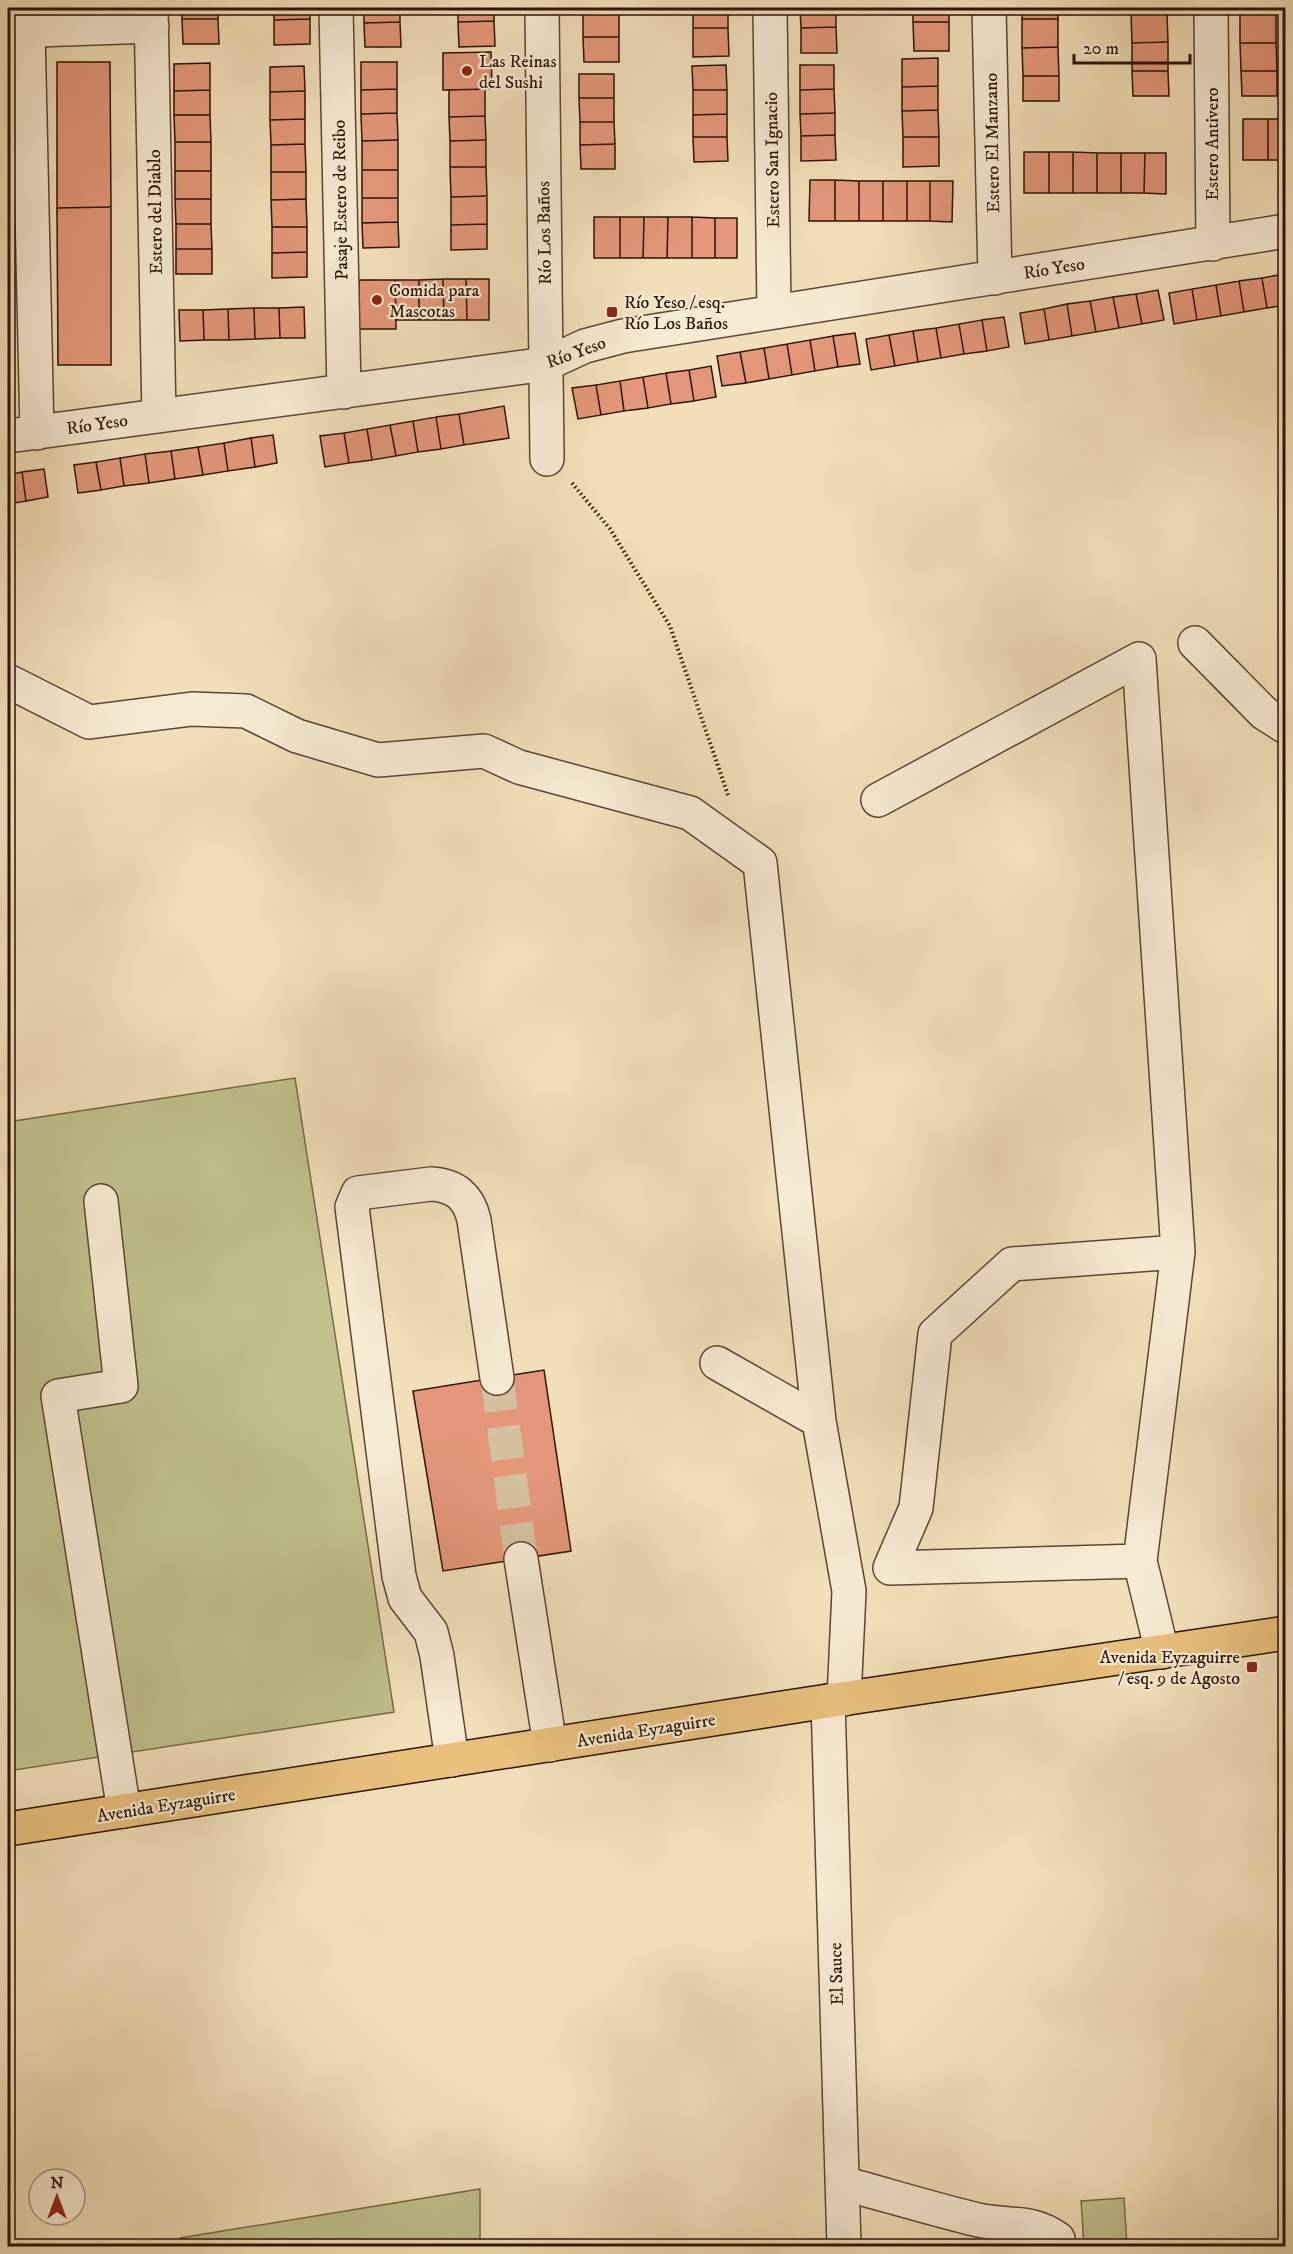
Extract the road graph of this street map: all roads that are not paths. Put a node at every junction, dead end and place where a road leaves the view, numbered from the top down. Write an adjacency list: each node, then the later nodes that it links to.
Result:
1 (336, 8): 13 (street, Pasaje Estero de Reibo)
2 (542, 8): 12 (street, Río Los Baños)
3 (770, 8): 11 (street, Estero San Ignacio)
4 (989, 8): 10 (street, Estero El Manzano)
5 (1211, 8): 9 (street, Estero Antivero)
6 (151, 17): 7 (street); 14 (street, Estero del Diablo)
7 (18, 30): 15 (street)
8 (1286, 231): 9 (street, Río Yeso)
9 (1213, 244): 10 (street, Río Yeso)
10 (995, 278): 11 (street, Río Yeso)
11 (774, 312): 12 (street, Río Yeso)
12 (546, 364): 13 (street, Río Yeso); 16 (street, Río Los Baños)
13 (344, 392): 14 (street, Río Yeso)
14 (159, 416): 15 (street, Río Yeso)
15 (22, 435)
16 (556, 467)
17 (1196, 644): 19 (street)
18 (8, 681): 25 (street, El Sauce)
19 (1286, 727)
20 (878, 800): 22 (street)
21 (101, 1201): 33 (street)
22 (1178, 1252): 27 (street); 27 (street)
23 (717, 1363): 25 (street)
24 (497, 1378): 32 (street)
25 (819, 1421): 30 (street, El Sauce)
26 (521, 1559): 31 (street)
27 (1140, 1561): 29 (street)
28 (1286, 1633): 29 (main road, Avenida Eyzaguirre)
29 (1162, 1652): 30 (main road, Avenida Eyzaguirre)
30 (836, 1700): 31 (main road, Avenida Eyzaguirre); 35 (street, El Sauce)
31 (550, 1745): 32 (main road, Avenida Eyzaguirre)
32 (452, 1760): 33 (main road, Avenida Eyzaguirre)
33 (124, 1811): 34 (main road, Avenida Eyzaguirre)
34 (8, 1829)
35 (842, 2183): 36 (street); 37 (street, El Sauce)
36 (1058, 2239)
37 (844, 2247)

